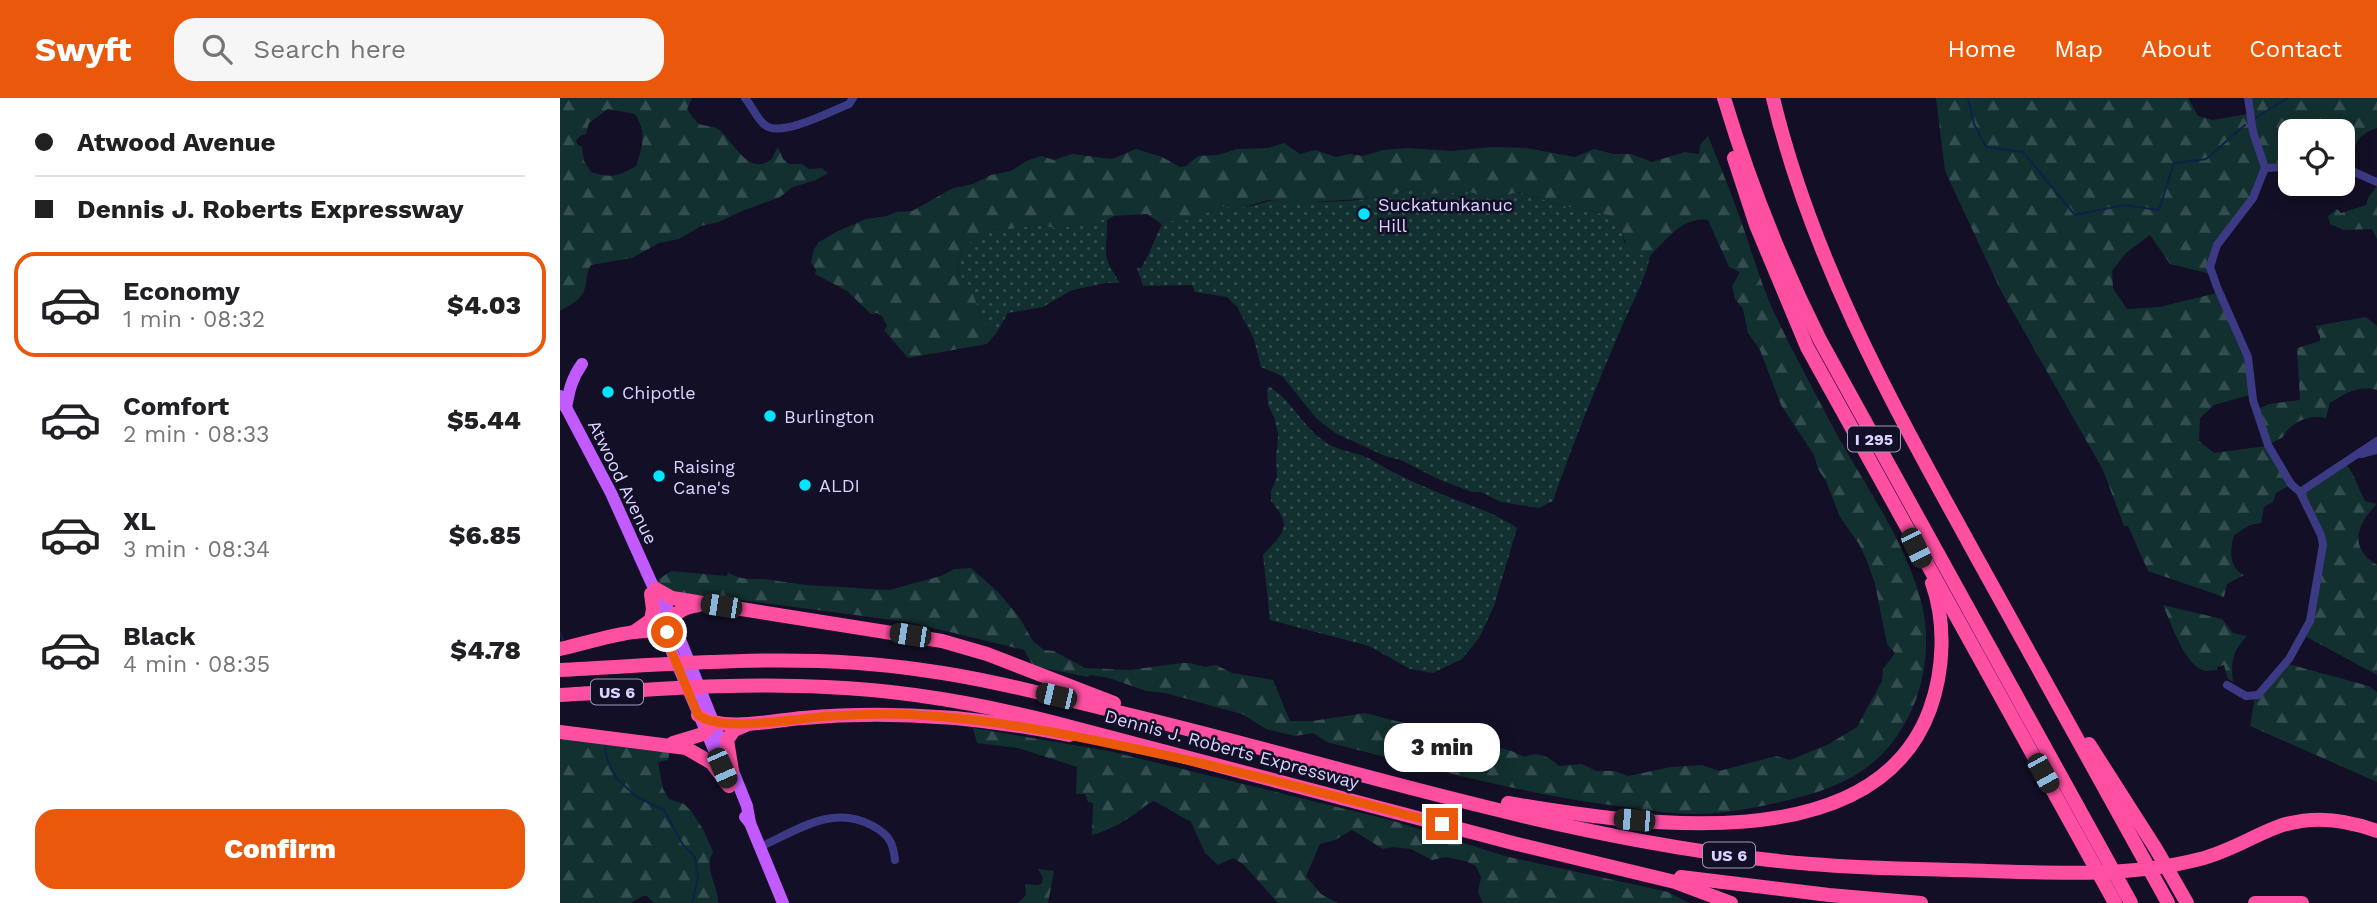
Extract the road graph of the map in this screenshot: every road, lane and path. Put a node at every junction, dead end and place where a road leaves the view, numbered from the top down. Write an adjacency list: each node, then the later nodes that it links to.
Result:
1 (745, 98): 2 (street)
2 (853, 98)
3 (1718, 98): 17 (highway)
4 (1724, 98): 46 (highway, I 295)
5 (1773, 98): 25 (highway, I 295)
6 (2248, 98): 8 (street)
7 (2278, 168): 8 (street)
8 (2265, 169): 16 (street)
9 (2355, 172): 10 (street)
10 (2377, 181)
11 (582, 364): 12 (main road)
12 (563, 402): 18 (main road, Atwood Avenue)
13 (2377, 441): 15 (street)
14 (2377, 450): 15 (street)
15 (2355, 455): 16 (street)
16 (2300, 492): 27 (street)
17 (1909, 534): 37 (highway); 45 (highway)
18 (653, 589): 19 (highway); 20 (main road, Atwood Avenue); 21 (main road, Atwood Avenue); 22 (highway)
19 (721, 606): 20 (highway); 31 (highway)
20 (671, 618): 21 (highway); 23 (main road, Atwood Avenue)
21 (663, 631): 22 (highway); 23 (highway); 29 (main road, Atwood Avenue)
22 (628, 634): 24 (highway)
23 (678, 635): 32 (main road, Atwood Avenue)
24 (560, 649)
25 (2036, 665): 47 (highway, I 295); 48 (highway)
26 (560, 670): 31 (highway, Dennis J. Roberts Expressway / US 6)
27 (2227, 685)
28 (560, 695): 35 (highway, Dennis J. Roberts Expressway / US 6)
29 (698, 715): 32 (highway)
30 (760, 723): 32 (highway); 35 (highway); 36 (highway)
31 (1182, 726): 37 (highway, Dennis J. Roberts Expressway / US 6)
32 (709, 727): 34 (highway); 36 (main road, Atwood Avenue)
33 (560, 732): 34 (highway)
34 (656, 743): 36 (highway)
35 (1214, 765): 41 (highway, Dennis J. Roberts Expressway / US 6)
36 (731, 779): 39 (main road, Atwood Avenue)
37 (1420, 789): 38 (highway, US 6)
38 (2377, 831)
39 (760, 848): 40 (street); 42 (main road, Atwood Avenue)
40 (895, 860)
41 (1638, 874): 43 (highway, US 6); 44 (highway)
42 (783, 903)
43 (1731, 903)
44 (1921, 903)
45 (2115, 903)
46 (2131, 903)
47 (2168, 903)
48 (2188, 903)
49 (2255, 903): 50 (highway)
50 (2302, 903)

